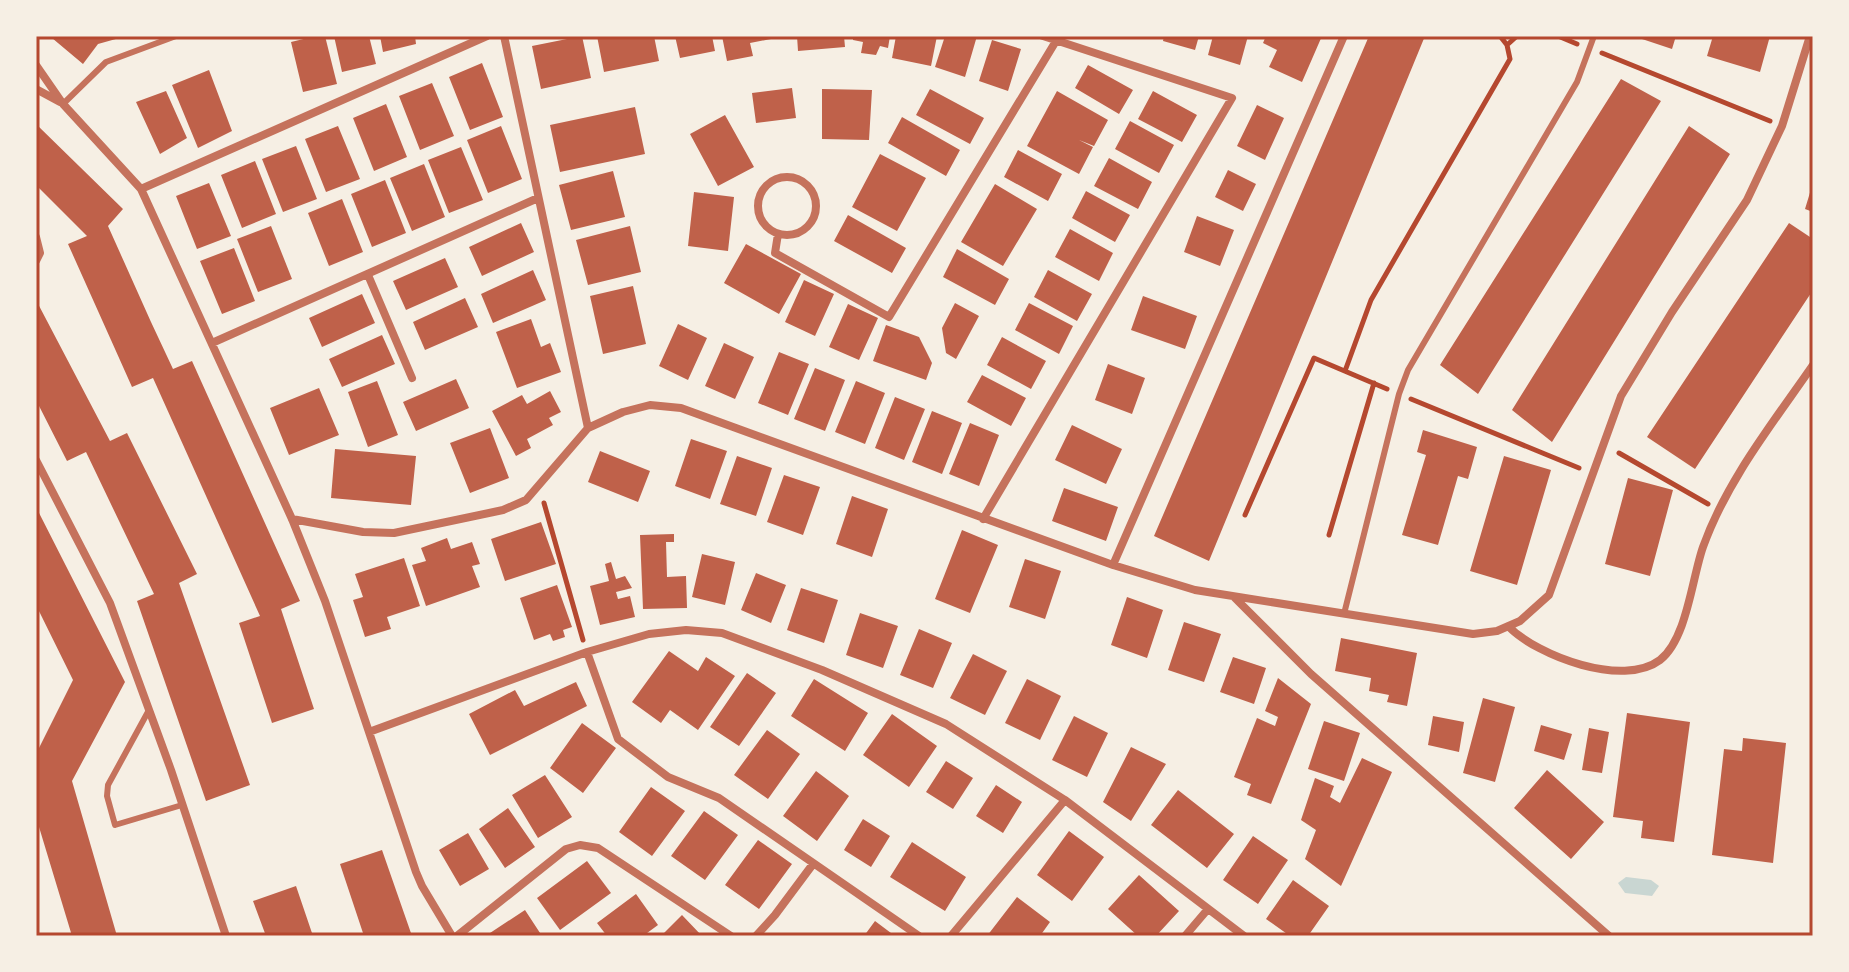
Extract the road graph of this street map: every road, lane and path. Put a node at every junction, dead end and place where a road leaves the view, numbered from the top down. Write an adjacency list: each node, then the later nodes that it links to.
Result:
1 (176, 36): 16 (lane)
2 (487, 36): 18 (street)
3 (504, 36): 19 (street)
4 (1043, 36): 11 (street)
5 (1344, 36): 40 (street)
6 (1500, 36): 12 (path)
7 (1517, 36): 12 (path)
8 (1558, 36): 13 (path)
9 (1594, 36): 13 (lane)
10 (1810, 36): 17 (street)
11 (1056, 41): 20 (street); 38 (street)
12 (1507, 45): 26 (path)
13 (1590, 48): 17 (path); 29 (lane)
14 (36, 65): 16 (street)
15 (36, 89): 16 (street)
16 (63, 104): 18 (street)
17 (1782, 126): 33 (street)
18 (141, 189): 24 (street)
19 (538, 198): 23 (street); 30 (street)
20 (778, 234): 20 (street)
21 (36, 237): 22 (street)
22 (36, 261)
23 (368, 275): 24 (street); 27 (street)
24 (212, 343): 37 (street)
25 (1813, 365): 35 (street)
26 (1345, 371): 28 (path); 36 (path)
27 (412, 378)
28 (1374, 383): 29 (path); 39 (path)
29 (1399, 394): 33 (path); 42 (lane)
30 (588, 428): 34 (street); 38 (street)
31 (1619, 453): 35 (path)
32 (36, 460): 45 (street)
33 (1591, 473): 43 (street)
34 (539, 485): 37 (street); 44 (path)
35 (1719, 510): 43 (street)
36 (1245, 515)
37 (292, 519): 46 (street)
38 (983, 519): 40 (street)
39 (1329, 535)
40 (1113, 565): 41 (street)
41 (1235, 598): 42 (street); 59 (street)
42 (1344, 614): 43 (street)
43 (1509, 627)
44 (587, 652): 46 (street); 47 (street); 49 (street)
45 (149, 710): 48 (street); 48 (lane)
46 (369, 732): 52 (street)
47 (1065, 800): 50 (street); 56 (street)
48 (182, 805): 51 (street)
49 (813, 864): 54 (street); 55 (street)
50 (1208, 909): 57 (street); 58 (street)
51 (226, 936)
52 (454, 936): 53 (street)
53 (731, 936)
54 (756, 936)
55 (919, 936)
56 (951, 936)
57 (1185, 936)
58 (1244, 936)
59 (1609, 936)

